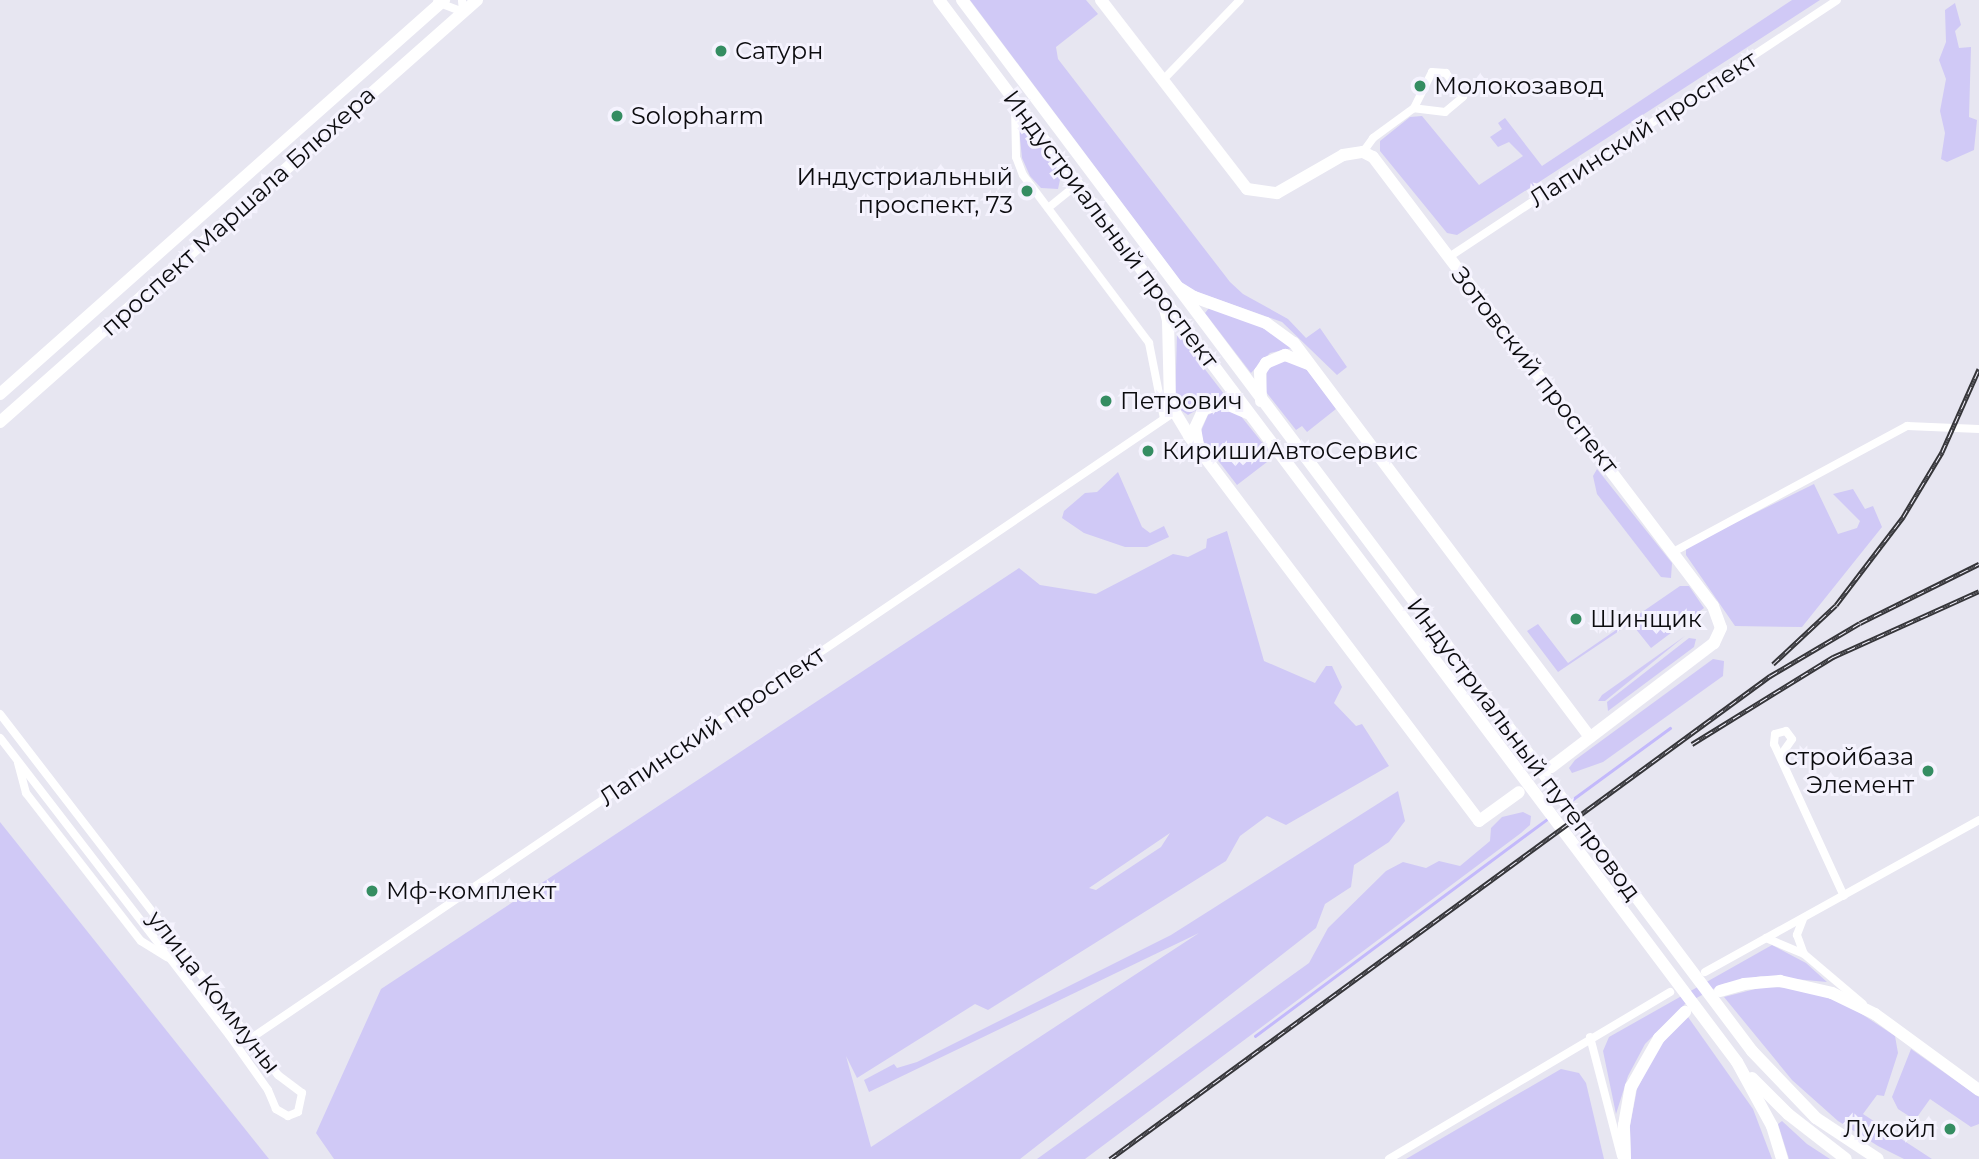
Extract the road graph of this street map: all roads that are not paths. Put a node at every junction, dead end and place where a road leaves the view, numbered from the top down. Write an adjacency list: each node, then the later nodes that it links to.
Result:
1 (477, 0): 8 (street, проспект Маршала Блюхера)
2 (939, 0): 10 (street, Индустриальный проспект)
3 (962, 0): 16 (street, Индустриальный проспект)
4 (1101, 0): 9 (street)
5 (1240, 0): 9 (street)
6 (1837, 0): 15 (street, Лапинский проспект)
7 (439, 2): 8 (street); 19 (street, проспект Маршала Блюхера)
8 (462, 6): 23 (street, проспект Маршала Блюхера)
9 (1162, 80): 12 (street)
10 (1015, 101): 13 (street, Индустриальный проспект); 14 (street)
11 (1415, 108): 11 (street); 12 (street)
12 (1363, 152): 15 (street, Зотовский проспект)
13 (1078, 184): 14 (street); 17 (street, Индустриальный проспект)
14 (1048, 208): 22 (street)
15 (1449, 257): 28 (street, Зотовский проспект)
16 (1175, 285): 18 (street); 20 (street, Индустриальный проспект)
17 (1161, 294): 21 (street, Индустриальный проспект); 22 (street)
18 (1314, 366): 20 (street); 30 (street)
19 (0, 394)
20 (1262, 402): 25 (street, Индустриальный проспект)
21 (1248, 413): 26 (street); 27 (street, Индустриальный проспект)
22 (1168, 416): 26 (street); 48 (street, Лапинский проспект)
23 (0, 422)
24 (1979, 429): 28 (street)
25 (1296, 447): 55 (street, Индустриальный путепровод)
26 (1199, 449): 35 (street)
27 (1281, 459): 49 (street, Индустриальный путепровод)
28 (1675, 551): 30 (street, Зотовский проспект)
29 (0, 714): 48 (street, улица Коммуны)
30 (1590, 737): 34 (street, Зотовский проспект)
31 (0, 738): 33 (street, улица Коммуны)
32 (1781, 755): 37 (street)
33 (18, 760): 41 (street, улица Коммуны); 41 (street)
34 (1551, 767)
35 (1519, 792)
36 (1979, 820): 37 (street)
37 (1844, 896): 38 (street)
38 (1803, 919): 39 (street); 40 (street)
39 (1766, 938): 40 (street); 42 (street)
40 (1804, 954): 46 (street)
41 (170, 959): 48 (street, улица Коммуны)
42 (1705, 972)
43 (1670, 992): 47 (street)
44 (1720, 992): 46 (street)
45 (1685, 1012): 52 (street)
46 (1875, 1014): 50 (street)
47 (1590, 1037): 51 (street); 52 (street)
48 (250, 1039)
49 (1737, 1062): 53 (street); 54 (street)
50 (1979, 1090)
51 (1389, 1159)
52 (1623, 1159)
53 (1782, 1159)
54 (1846, 1159)
55 (1878, 1159)

